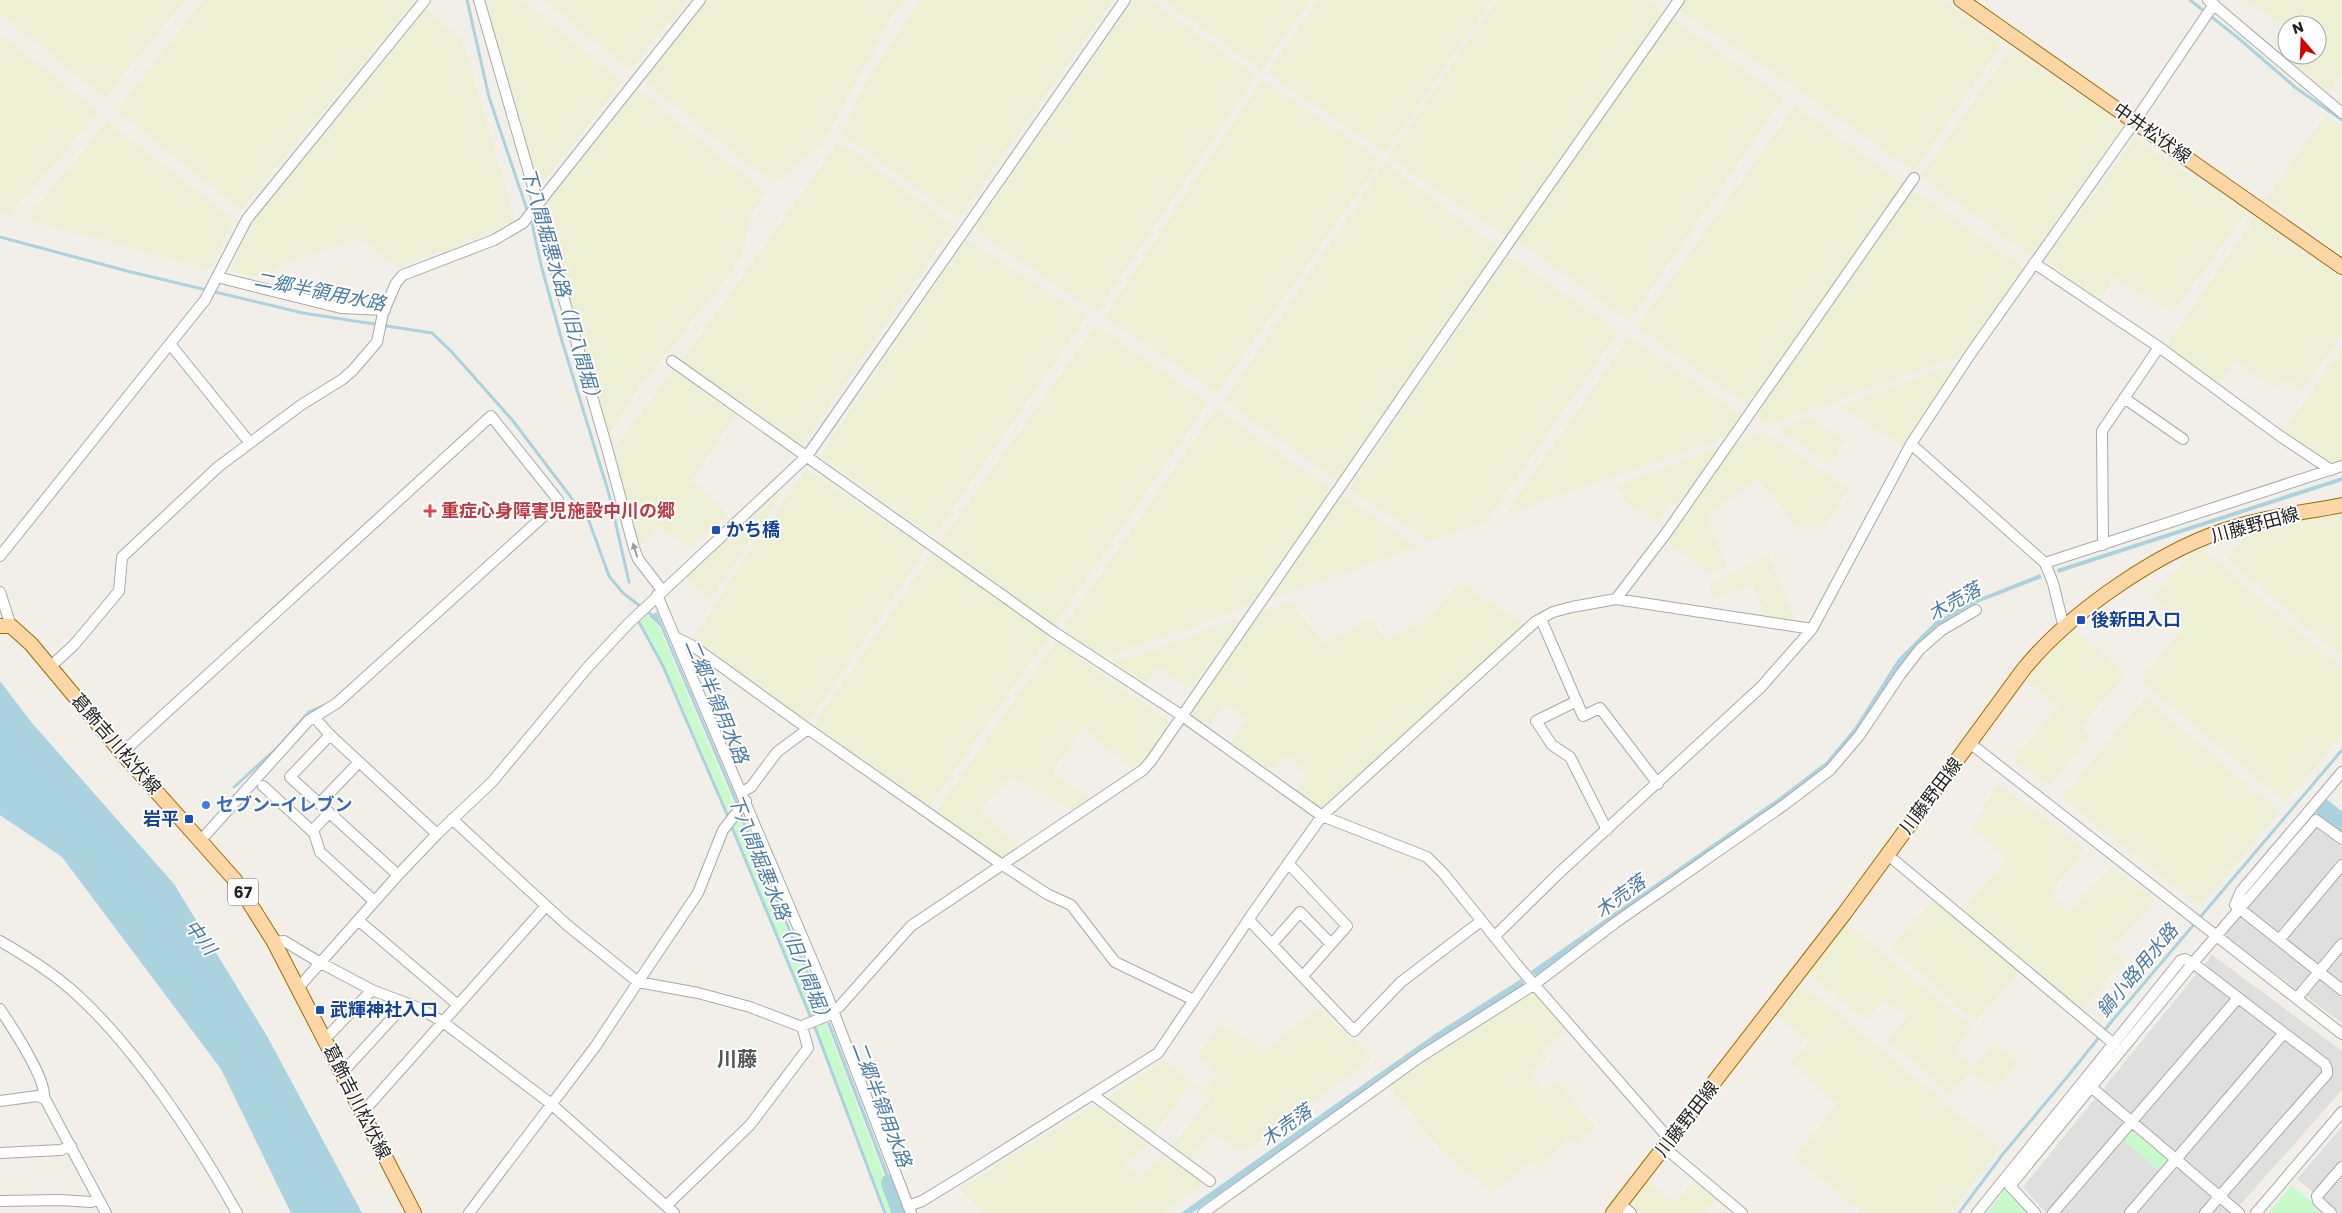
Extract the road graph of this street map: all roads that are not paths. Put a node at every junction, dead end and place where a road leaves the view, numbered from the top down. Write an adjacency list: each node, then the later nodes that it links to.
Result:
1 (425, 0): 14 (street)
2 (479, 0): 11 (street)
3 (700, 0): 11 (street)
4 (1125, 0): 23 (street)
5 (1680, 0): 41 (street)
6 (1961, 0): 9 (main road, 中井松伏線)
7 (2211, 4): 8 (street); 9 (street)
8 (2342, 113)
9 (2135, 121): 12 (street); 13 (main road, 中井松伏線)
10 (1914, 178): 32 (street)
11 (536, 206): 15 (street); 31 (street, one-way to 11)
12 (2034, 263): 17 (street); 22 (street)
13 (2342, 267)
14 (217, 277): 15 (street); 16 (street)
15 (384, 311): 21 (street)
16 (170, 344): 21 (street); 28 (street)
17 (2159, 347): 19 (street); 25 (street)
18 (672, 361): 23 (street)
19 (2124, 398): 20 (street); 27 (street)
20 (2183, 439)
21 (250, 443): 39 (street)
22 (1912, 444): 29 (street); 37 (street)
23 (807, 456): 31 (street); 41 (street)
24 (2342, 466): 25 (street)
25 (2331, 470): 27 (street)
26 (2342, 505): 36 (main road, 川藤野田線)
27 (2103, 545): 29 (street)
28 (0, 556)
29 (2045, 563): 36 (street)
30 (0, 592): 35 (street)
31 (656, 596): 38 (street); 55 (street)
32 (1616, 598): 34 (street); 37 (street)
33 (1976, 610): 85 (street)
34 (1541, 619): 40 (street); 54 (street)
35 (6, 626): 39 (main road, 葛飾吉川松伏線 / 67)
36 (2064, 628): 45 (main road, 川藤野田線)
37 (1812, 629): 49 (street)
38 (677, 638): 43 (street); 52 (street)
39 (50, 667): 46 (main road, 葛飾吉川松伏線 / 67)
40 (1577, 701): 49 (street); 56 (street)
41 (1181, 715): 54 (street); 63 (street)
42 (314, 717): 44 (street); 46 (street); 60 (street)
43 (808, 729): 52 (street); 63 (street)
44 (330, 735): 47 (street); 51 (street)
45 (1971, 744): 61 (main road, 川藤野田線); 72 (street)
46 (122, 752): 60 (main road, 葛飾吉川松伏線 / 67)
47 (359, 762): 51 (street); 58 (street)
48 (2342, 772): 68 (street)
49 (1658, 784): 56 (street)
50 (263, 786): 57 (street)
51 (319, 804): 53 (street)
52 (739, 805): 84 (street); 95 (street)
53 (329, 813): 57 (street); 65 (street)
54 (1322, 816): 62 (street); 71 (street)
55 (452, 819): 58 (street); 67 (street)
56 (1607, 830): 73 (street)
57 (312, 831): 66 (street)
58 (437, 834): 65 (street)
59 (2342, 839): 68 (street)
60 (201, 840): 76 (main road, 葛飾吉川松伏線 / 67)
61 (1888, 855): 101 (street); 111 (main road, 川藤野田線)
62 (1288, 863): 70 (street); 78 (street)
63 (1001, 864): 91 (street); 95 (street)
64 (2342, 865): 74 (street)
65 (398, 875): 66 (street)
66 (374, 901): 69 (street)
67 (546, 906): 84 (street); 93 (street)
68 (2238, 908): 72 (street); 74 (street)
69 (358, 920): 80 (street); 93 (street)
70 (1249, 920): 77 (street); 91 (street)
71 (1481, 922): 73 (street); 83 (street)
72 (2215, 936): 81 (street); 90 (street)
73 (1494, 937): 85 (street)
74 (2279, 940): 82 (street)
75 (0, 941): 124 (street)
76 (274, 942): 80 (street); 86 (main road, 葛飾吉川松伏線 / 67)
77 (1272, 944): 78 (street); 83 (street)
78 (1331, 944): 83 (street)
79 (2342, 944): 82 (street)
80 (319, 962): 86 (street); 87 (street)
81 (2193, 963): 89 (street); 101 (street); 103 (street)
82 (2318, 971): 88 (street); 90 (street)
83 (1303, 976)
84 (638, 982): 97 (street); 107 (street)
85 (1535, 984): 111 (street); 128 (street)
86 (298, 988): 100 (main road, 葛飾吉川松伏線 / 67)
87 (372, 990): 92 (street); 100 (street)
88 (2342, 990)
89 (2238, 998): 98 (street); 110 (street)
90 (2297, 998): 99 (street)
91 (1194, 1000): 104 (street)
92 (406, 1003): 96 (street); 102 (street)
93 (458, 1005): 96 (street)
94 (0, 1009): 105 (street)
95 (827, 1015): 97 (street); 121 (street)
96 (443, 1022): 107 (street); 109 (street)
97 (802, 1027): 120 (street)
98 (2284, 1033): 114 (street); 117 (street)
99 (2342, 1034)
100 (325, 1039): 102 (main road, 葛飾吉川松伏線 / 67)
101 (2114, 1044): 130 (street)
102 (342, 1073): 109 (main road, 葛飾吉川松伏線 / 67)
103 (2091, 1087): 110 (street); 131 (street)
104 (1093, 1095): 116 (street); 121 (street)
105 (45, 1099): 106 (street); 112 (street)
106 (0, 1101)
107 (550, 1104): 120 (street); 126 (street)
108 (2342, 1112): 136 (street)
109 (362, 1113): 125 (main road, 葛飾吉川松伏線 / 67)
110 (2132, 1121): 114 (street); 132 (street)
111 (1668, 1144): 122 (main road, 川藤野田線); 129 (street)
112 (71, 1146): 113 (street); 118 (street)
113 (0, 1153)
114 (2177, 1159): 117 (street); 133 (street)
115 (2342, 1167): 137 (street)
116 (1210, 1181)
117 (2220, 1196): 134 (street); 135 (street)
118 (99, 1200): 119 (street); 123 (street)
119 (0, 1201)
120 (666, 1206): 127 (street)
121 (909, 1210)
122 (1621, 1210)
123 (106, 1213)
124 (237, 1213)
125 (414, 1213)
126 (469, 1213)
127 (674, 1213)
128 (1204, 1213)
129 (1742, 1213)
130 (1977, 1213)
131 (2035, 1213)
132 (2053, 1213)
133 (2130, 1213)
134 (2205, 1213)
135 (2239, 1213)
136 (2256, 1213)
137 (2331, 1213)

